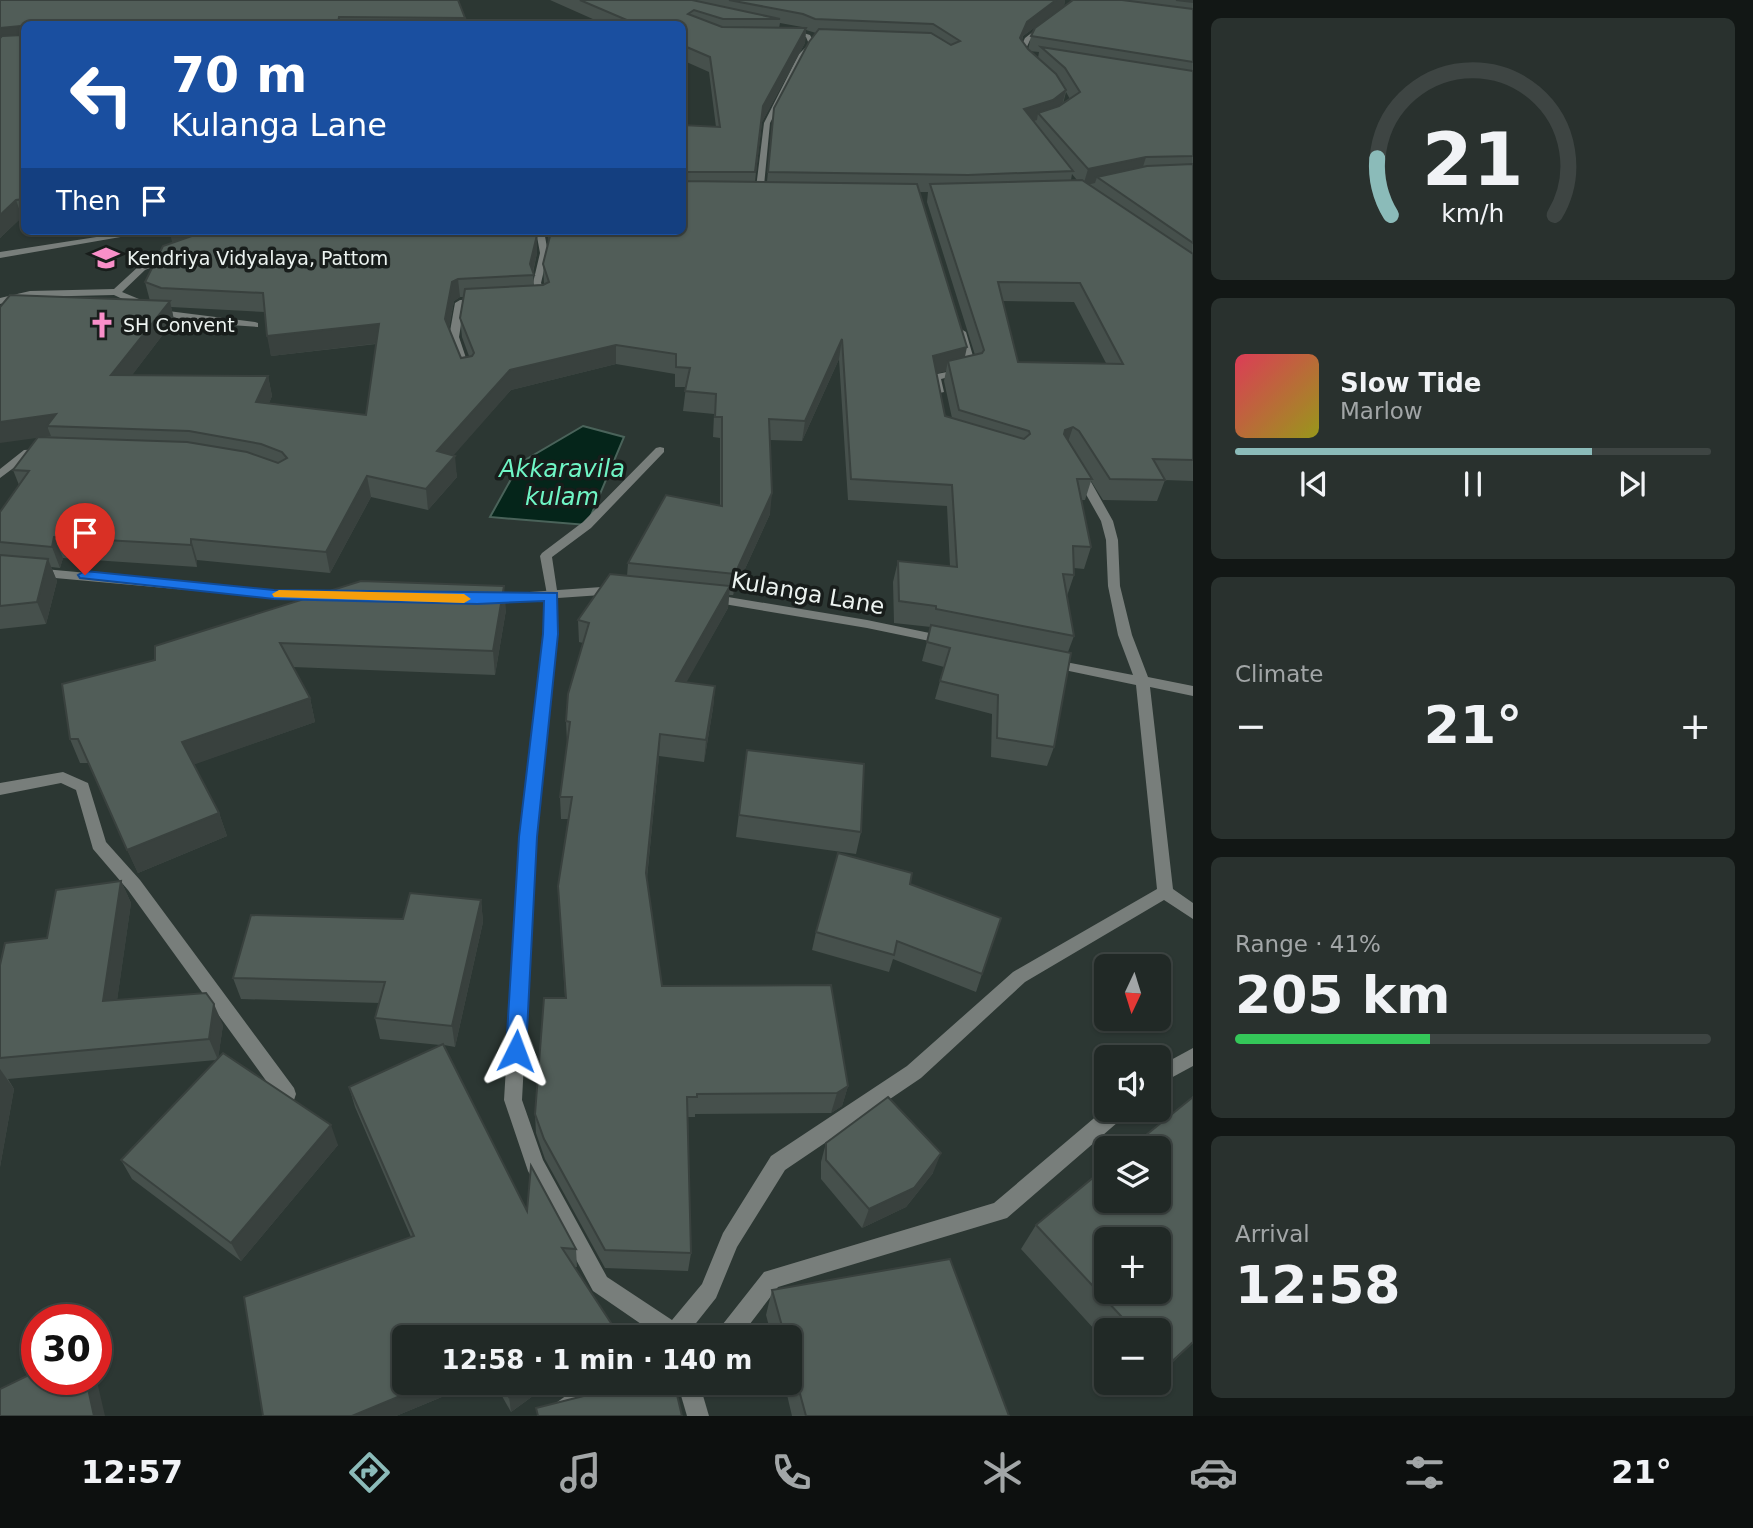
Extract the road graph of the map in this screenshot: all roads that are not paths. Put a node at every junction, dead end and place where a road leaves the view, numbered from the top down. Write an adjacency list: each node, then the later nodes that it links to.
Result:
1 (1055, 18): 6 (street)
2 (774, 27): 3 (street)
3 (811, 37): 4 (street); 5 (street); 10 (street)
4 (824, 38)
5 (789, 39)
6 (1025, 55): 7 (street); 8 (street)
7 (1038, 58)
8 (1037, 68)
9 (746, 196): 10 (street)
10 (759, 196): 11 (street)
11 (773, 196)
12 (126, 235): 15 (street)
13 (541, 235): 17 (street)
14 (184, 251): 16 (street)
15 (0, 255)
16 (116, 292): 18 (street); 21 (street)
17 (529, 299)
18 (0, 301)
19 (487, 301): 22 (street)
20 (958, 321): 23 (street)
21 (255, 325)
22 (468, 373)
23 (940, 400)
24 (660, 450): 32 (street)
25 (54, 452): 27 (street)
26 (1073, 464): 36 (street)
27 (0, 475)
28 (0, 569): 30 (street)
29 (632, 591): 32 (street)
30 (352, 596)
31 (696, 596): 34 (street, Kulanga Lane)
32 (552, 597): 33 (street); 45 (street)
33 (477, 599)
34 (960, 644)
35 (1039, 661): 36 (street)
36 (1143, 683): 37 (street); 39 (street)
37 (1193, 691)
38 (0, 789): 43 (street)
39 (1165, 892): 40 (street); 46 (street)
40 (1193, 912)
41 (1193, 1056): 42 (street)
42 (1171, 1069)
43 (287, 1094)
44 (1104, 1122): 47 (street)
45 (658, 1325)
46 (682, 1325)
47 (736, 1325)
48 (587, 1395): 50 (street)
49 (693, 1395): 51 (street)
50 (557, 1416)
51 (698, 1416)

